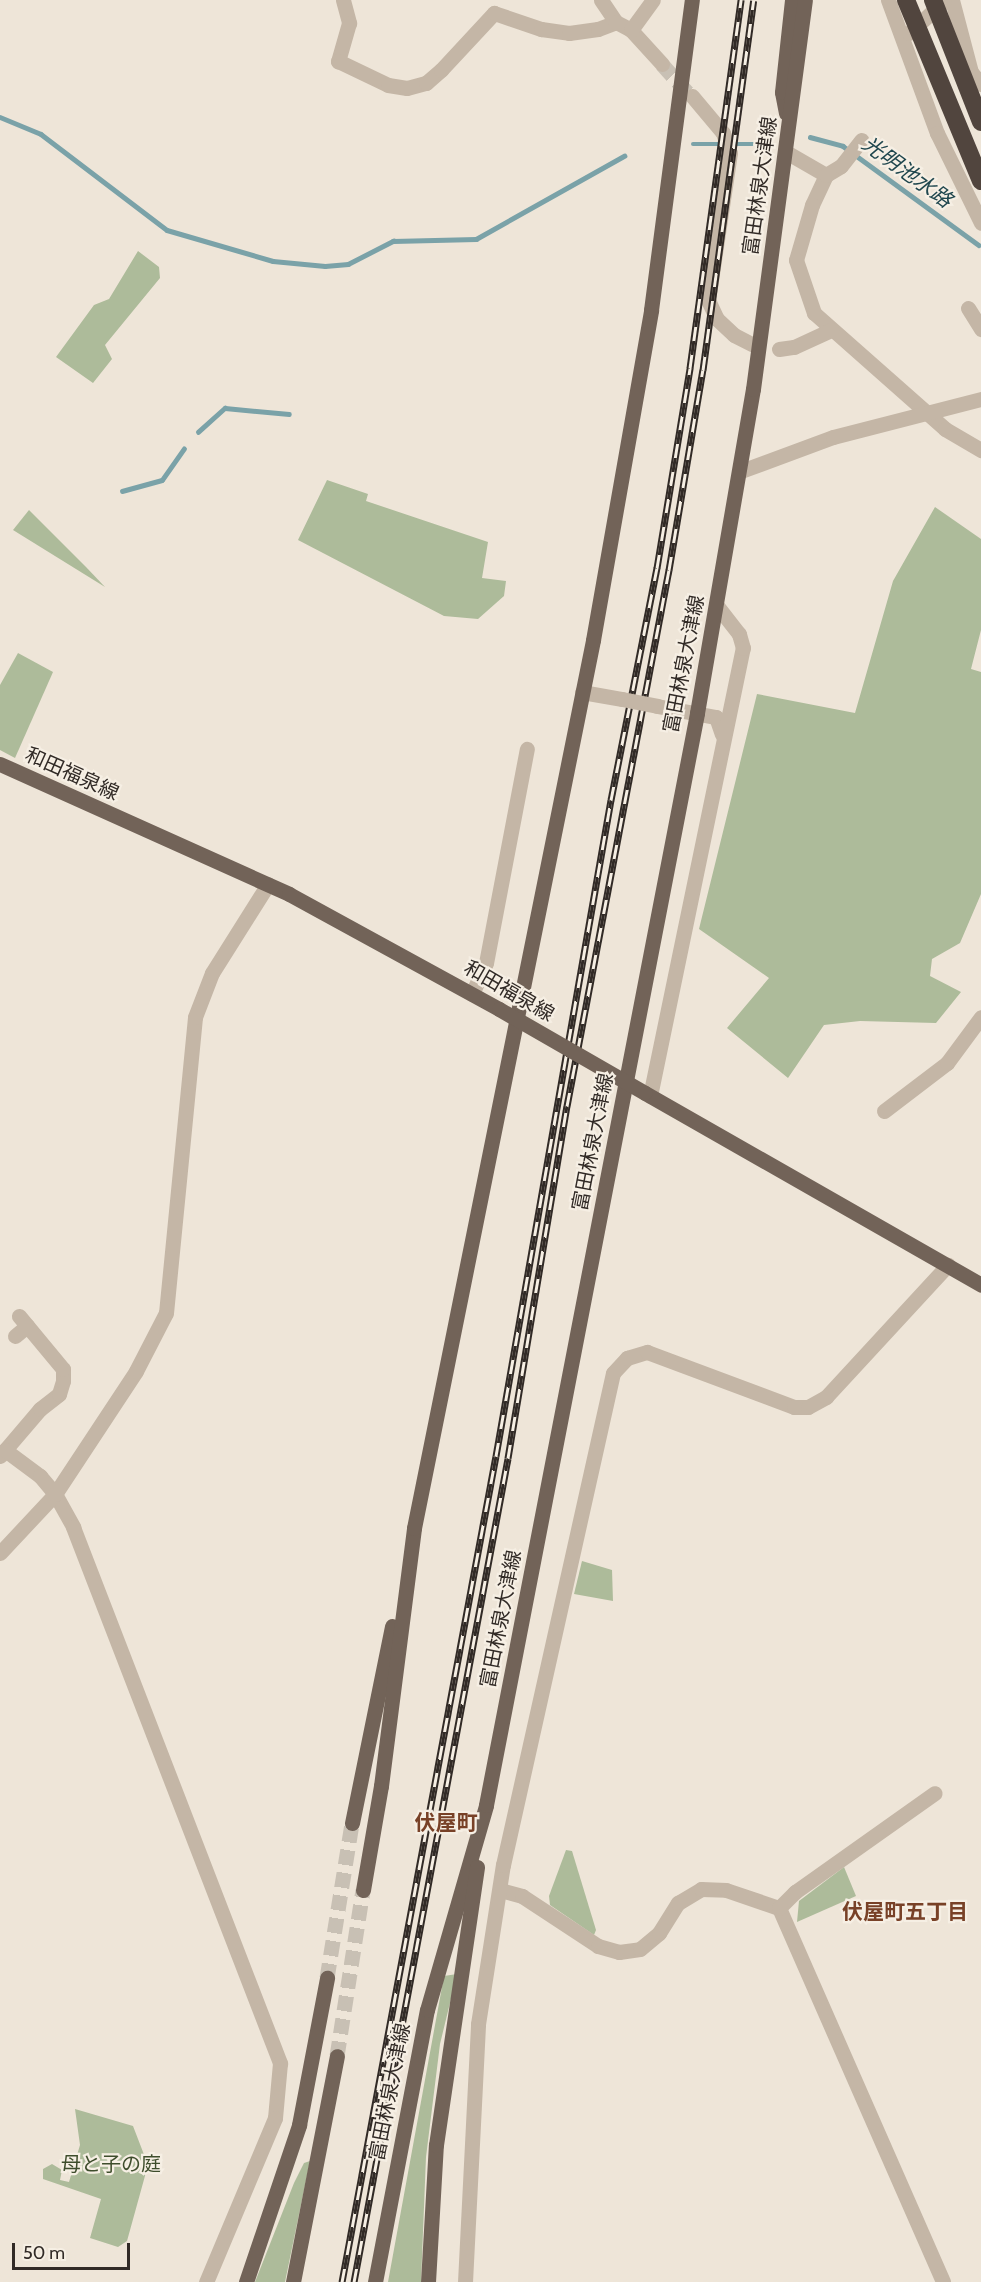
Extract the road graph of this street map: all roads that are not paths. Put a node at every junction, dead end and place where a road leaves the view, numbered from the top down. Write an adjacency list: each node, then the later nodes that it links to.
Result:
1 (344, 0): 12 (street)
2 (601, 0): 12 (street)
3 (653, 0): 13 (street)
4 (692, 0): 35 (main road)
5 (792, 0): 19 (main road)
6 (805, 0): 19 (main road, 富田林泉大津線)
7 (888, 0): 14 (street)
8 (906, 0): 23 (highway, bridge)
9 (933, 0): 18 (highway, bridge)
10 (945, 0): 14 (street)
11 (952, 0): 16 (street)
12 (616, 22): 13 (street)
13 (632, 30): 15 (street)
14 (902, 39): 24 (street)
15 (662, 64)
16 (981, 84)
17 (692, 96): 28 (street)
18 (981, 122)
19 (789, 129): 21 (main road, 富田林泉大津線)
20 (857, 144): 22 (street)
21 (786, 152): 22 (street); 33 (main road, 富田林泉大津線)
22 (826, 174): 27 (street)
23 (981, 181)
24 (981, 223)
25 (968, 308): 26 (street)
26 (981, 329)
27 (831, 330): 29 (street); 31 (street)
28 (752, 344)
29 (779, 349)
30 (981, 399): 31 (street)
31 (931, 415): 32 (street); 33 (street)
32 (981, 450)
33 (741, 471): 34 (main road, 富田林泉大津線)
34 (717, 606): 36 (main road, 富田林泉大津線); 37 (street)
35 (582, 692): 36 (street, bridge); 50 (main road)
36 (697, 713): 37 (street); 53 (main road, 富田林泉大津線)
37 (722, 734): 43 (street)
38 (527, 749): 41 (street)
39 (0, 764): 40 (main road, 和田福泉線)
40 (268, 884): 41 (main road, 和田福泉線); 49 (street)
41 (472, 994): 43 (main road, 和田福泉線, bridge)
42 (981, 1017): 44 (street)
43 (648, 1094): 45 (main road, 和田福泉線)
44 (884, 1111)
45 (948, 1265): 46 (main road, 和田福泉線); 56 (street)
46 (981, 1285)
47 (20, 1326): 48 (street)
48 (3, 1453): 49 (street)
49 (55, 1494): 51 (street); 60 (street)
50 (414, 1528): 54 (main road); 55 (main road)
51 (0, 1553)
52 (935, 1793): 57 (street)
53 (486, 1805): 63 (main road, 富田林泉大津線); 64 (main road)
54 (352, 1823)
55 (363, 1890)
56 (500, 1890): 57 (street); 65 (street)
57 (779, 1908): 66 (street)
58 (327, 1978): 61 (main road)
59 (337, 2056): 62 (main road)
60 (206, 2282)
61 (246, 2282)
62 (292, 2282)
63 (375, 2282)
64 (428, 2282)
65 (465, 2282)
66 (943, 2282)

